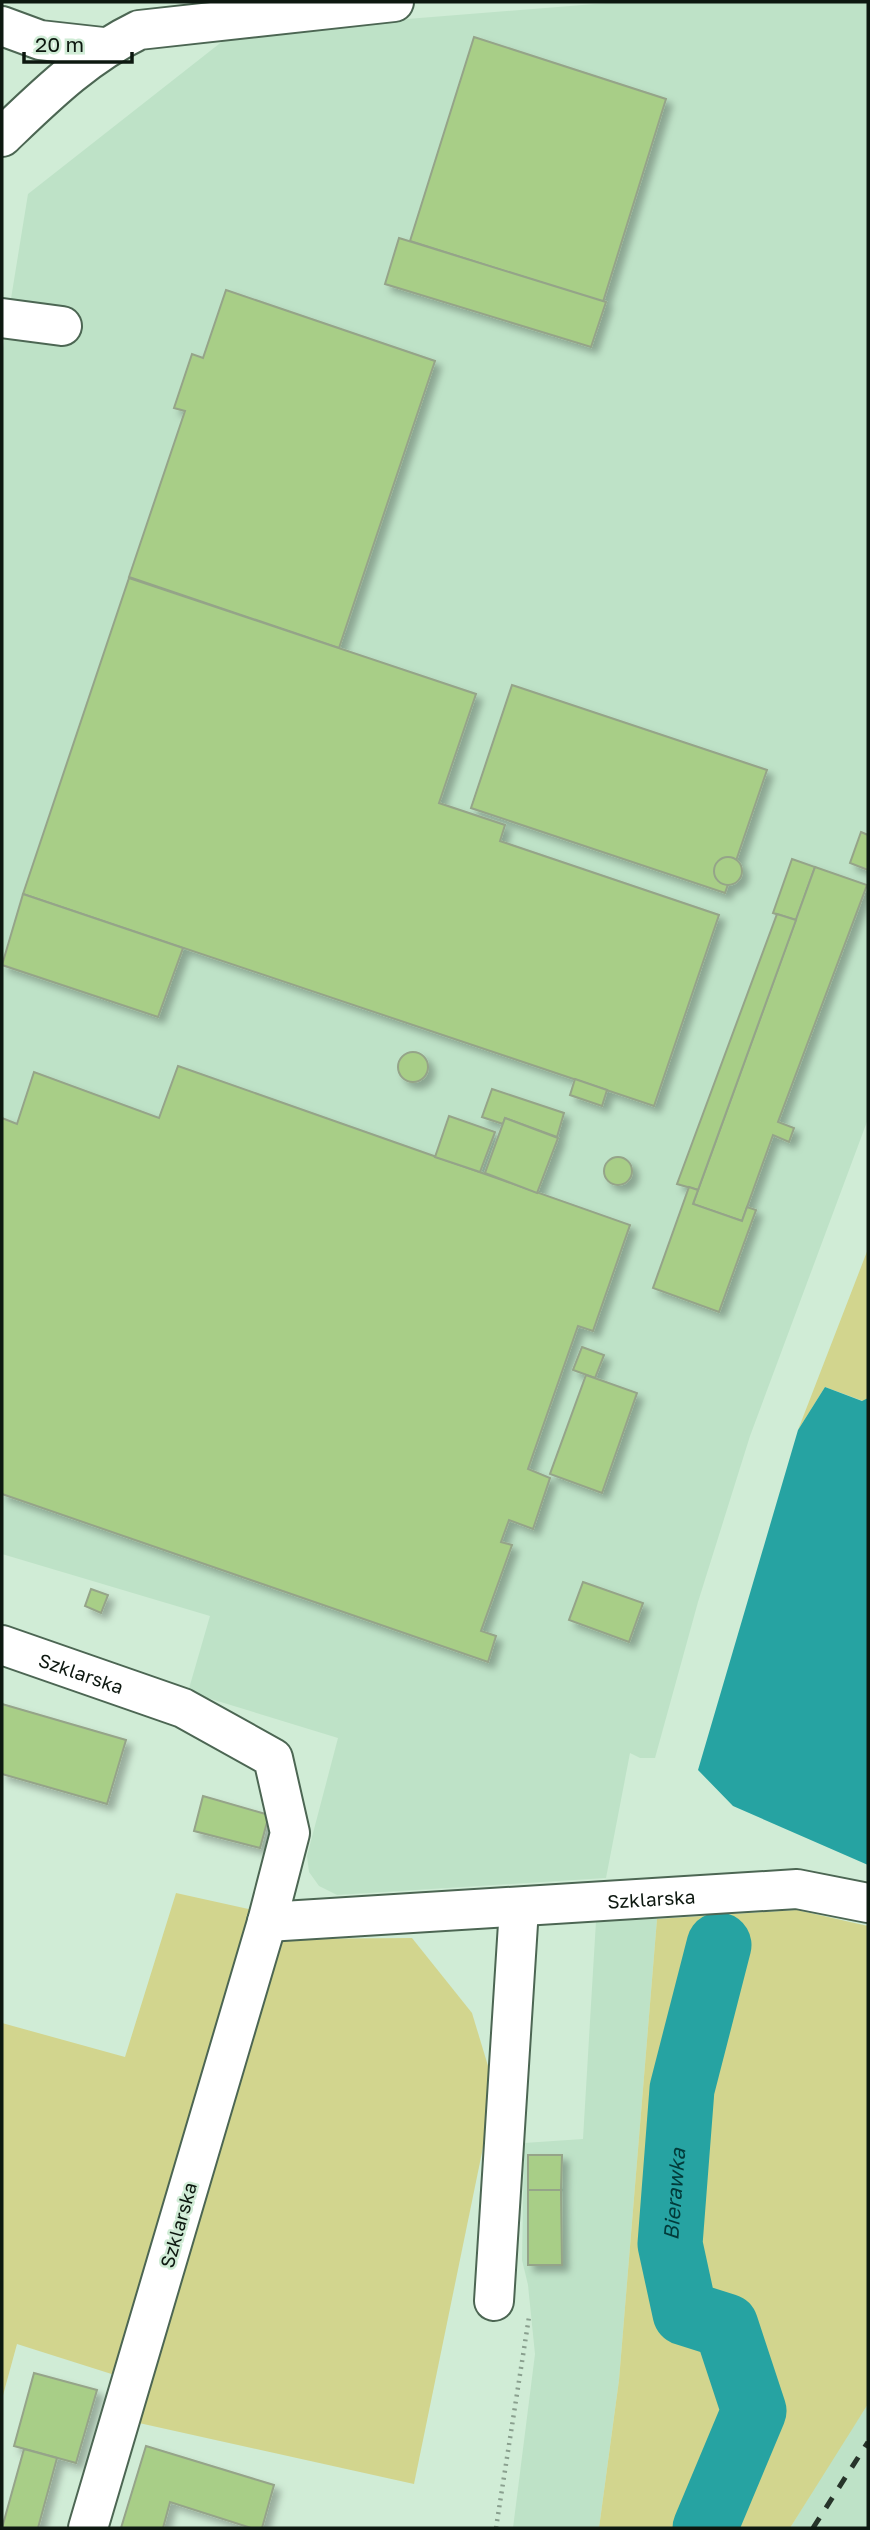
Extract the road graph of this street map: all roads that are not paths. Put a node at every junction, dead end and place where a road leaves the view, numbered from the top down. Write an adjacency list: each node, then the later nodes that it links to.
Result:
1 (394, 2): 3 (street)
2 (2, 26): 3 (street)
3 (103, 47): 4 (street)
4 (2, 137)
5 (2, 318): 6 (street)
6 (62, 326)
7 (2, 1645): 10 (street, Szklarska)
8 (868, 1903): 9 (street, Szklarska)
9 (519, 1908): 10 (street, Szklarska); 11 (street)
10 (267, 1922): 12 (street, Szklarska)
11 (494, 2301)
12 (88, 2528)

